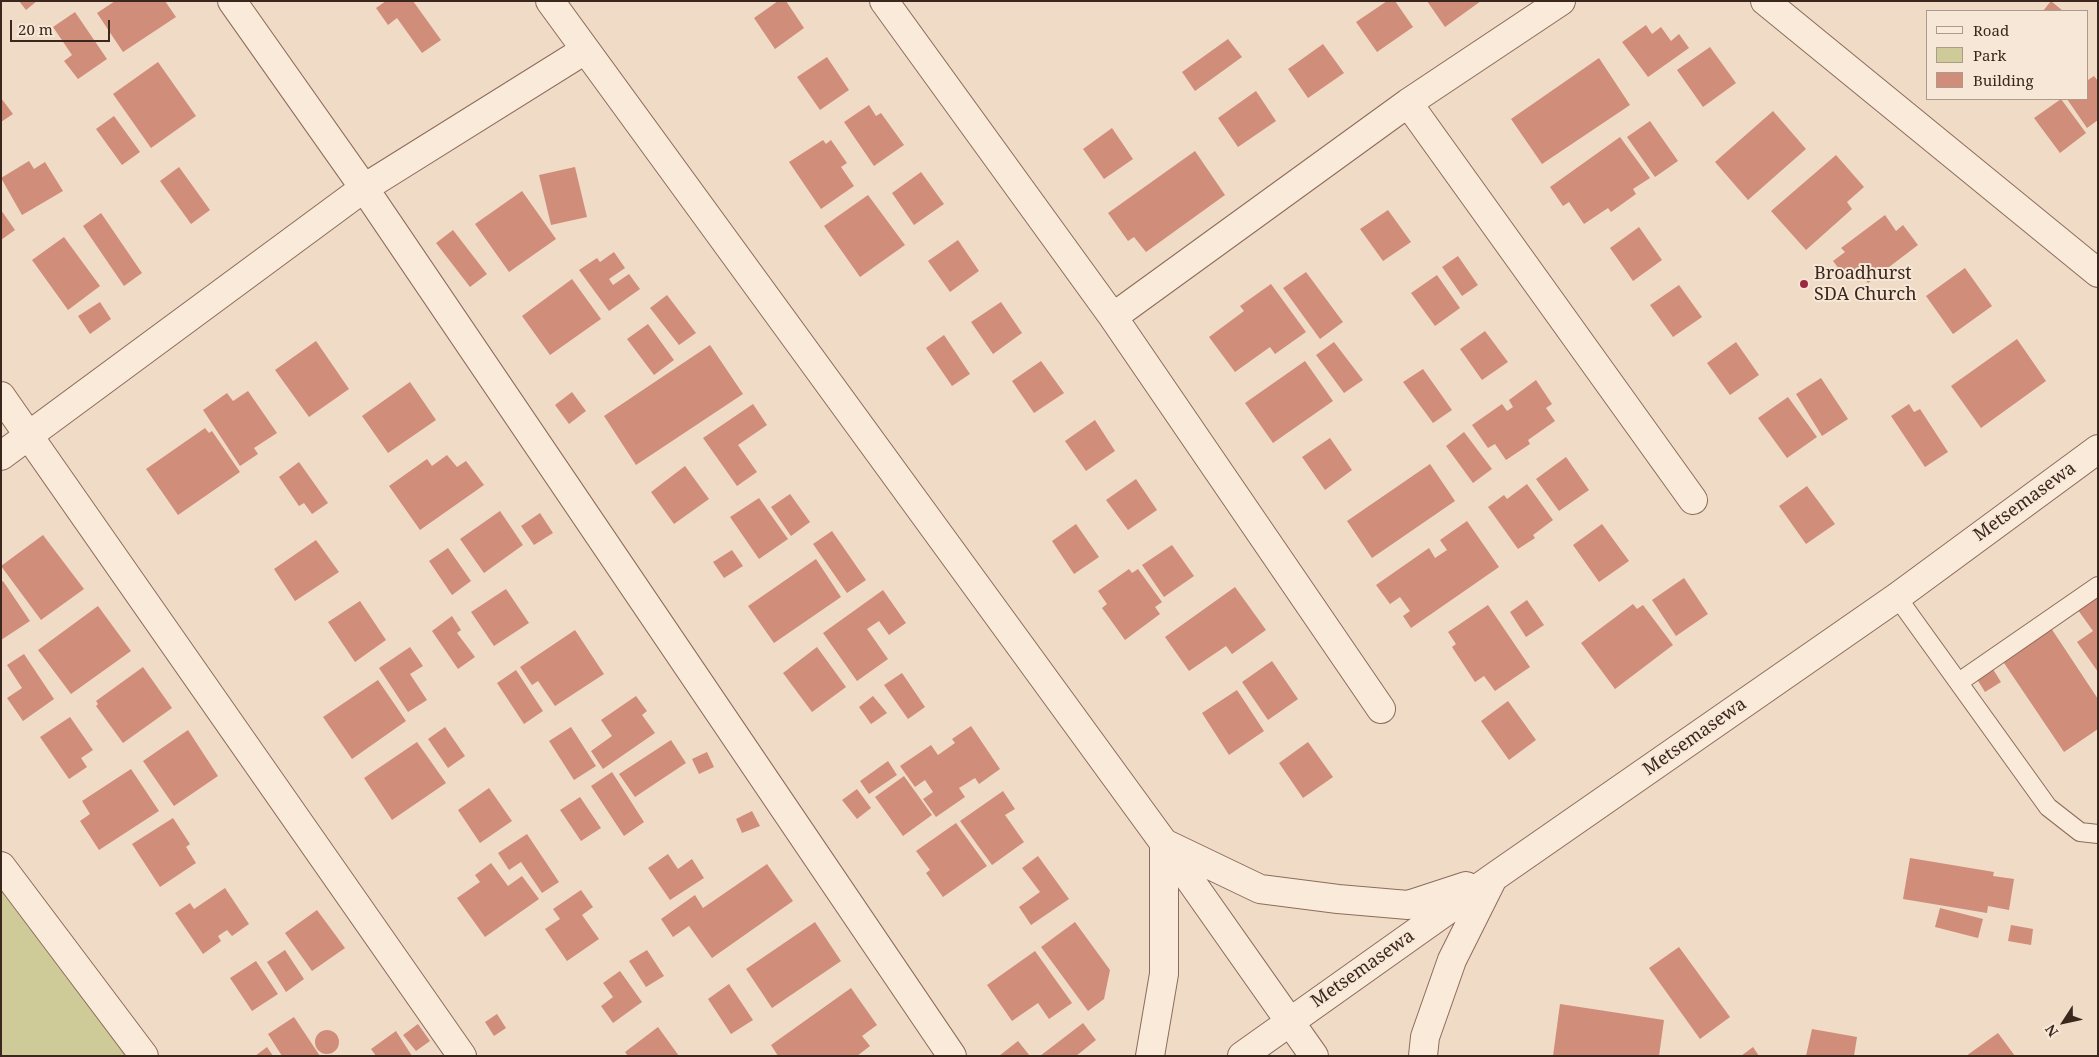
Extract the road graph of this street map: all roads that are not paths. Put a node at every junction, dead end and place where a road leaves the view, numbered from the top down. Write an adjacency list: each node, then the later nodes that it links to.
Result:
1 (232, 1): 8 (street)
2 (550, 1): 6 (street)
3 (884, 1): 10 (street)
4 (1561, 1): 7 (street)
5 (1765, 1): 9 (street)
6 (585, 50): 8 (street); 21 (street)
7 (1408, 104): 10 (street); 15 (street)
8 (364, 188): 12 (street); 27 (street)
9 (2098, 273)
10 (1113, 317): 19 (street)
11 (1, 396): 12 (street)
12 (29, 437): 14 (street); 26 (street)
13 (2098, 448): 17 (street, Metsemasewa)
14 (1, 456)
15 (1693, 500)
16 (2098, 586): 18 (lane)
17 (1897, 597): 18 (lane); 23 (street, Metsemasewa)
18 (1959, 682): 20 (lane)
19 (1381, 709)
20 (2098, 834)
21 (1164, 843): 23 (street); 24 (street); 28 (street)
22 (1, 866): 25 (street)
23 (1494, 877): 24 (street, Metsemasewa); 31 (street)
24 (1290, 1021): 29 (street, Metsemasewa); 30 (street)
25 (144, 1056)
26 (462, 1056)
27 (952, 1056)
28 (1150, 1056)
29 (1242, 1056)
30 (1314, 1056)
31 (1423, 1056)

